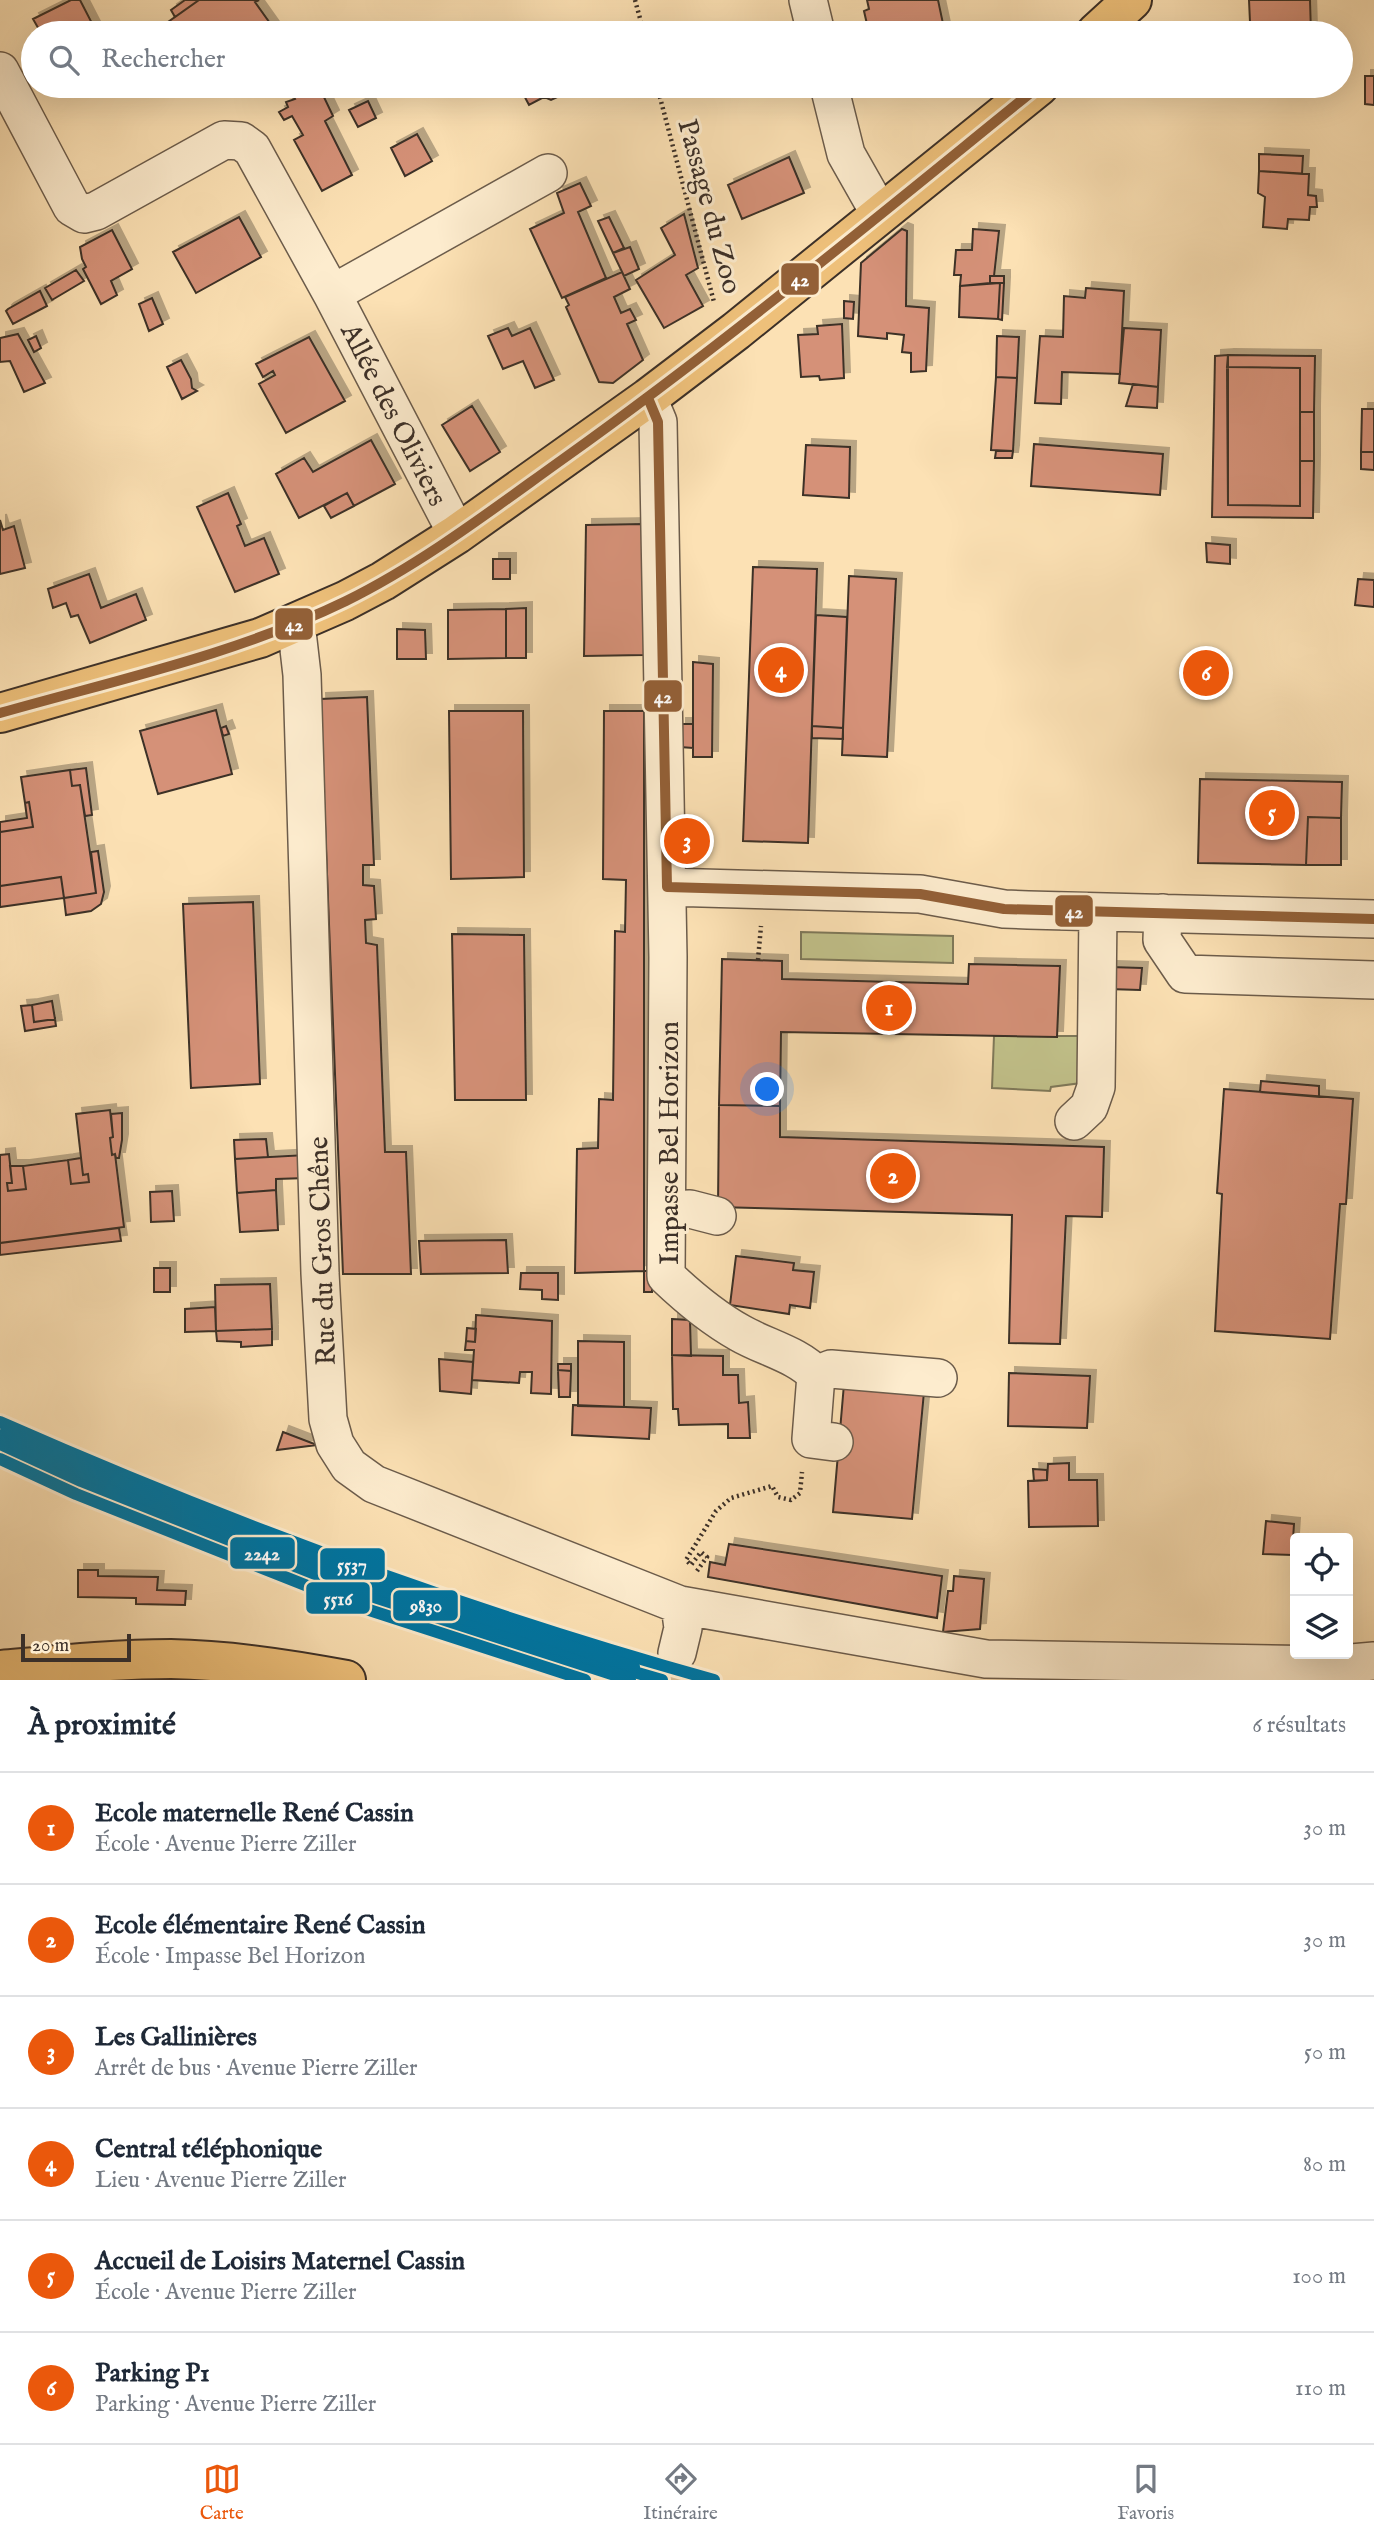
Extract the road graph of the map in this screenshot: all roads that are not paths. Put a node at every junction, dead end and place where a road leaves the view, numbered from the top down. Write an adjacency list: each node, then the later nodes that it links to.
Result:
1 (808, 0): 3 (street)
2 (1132, 0): 4 (main road)
3 (813, 21)
4 (1109, 21)
5 (0, 71): 10 (street, Allée des Oliviers)
6 (832, 98): 9 (street)
7 (1024, 98): 9 (main road)
8 (548, 173): 10 (street, Allée des Oliviers)
9 (880, 214): 11 (main road)
10 (332, 294): 12 (street, Allée des Oliviers)
11 (648, 398): 12 (main road); 15 (street, Impasse Bel Horizon)
12 (457, 534): 13 (main road)
13 (296, 623): 14 (main road); 26 (street, Rue du Gros Chêne)
14 (0, 713)
15 (667, 900): 16 (street); 21 (street, Impasse Bel Horizon)
16 (1098, 912): 17 (street); 20 (street)
17 (1163, 913): 18 (street); 19 (street)
18 (1374, 919)
19 (1374, 980)
20 (1074, 1121)
21 (667, 1210): 22 (street); 23 (street, Impasse Bel Horizon)
22 (717, 1216)
23 (817, 1375): 24 (street); 25 (street)
24 (937, 1378)
25 (822, 1440)
26 (680, 1605): 27 (street); 28 (street, Rue du Gros Chêne)
27 (677, 1653)
28 (1374, 1661)
29 (0, 1670): 30 (main road)
30 (172, 1670): 31 (main road)
31 (346, 1680)

